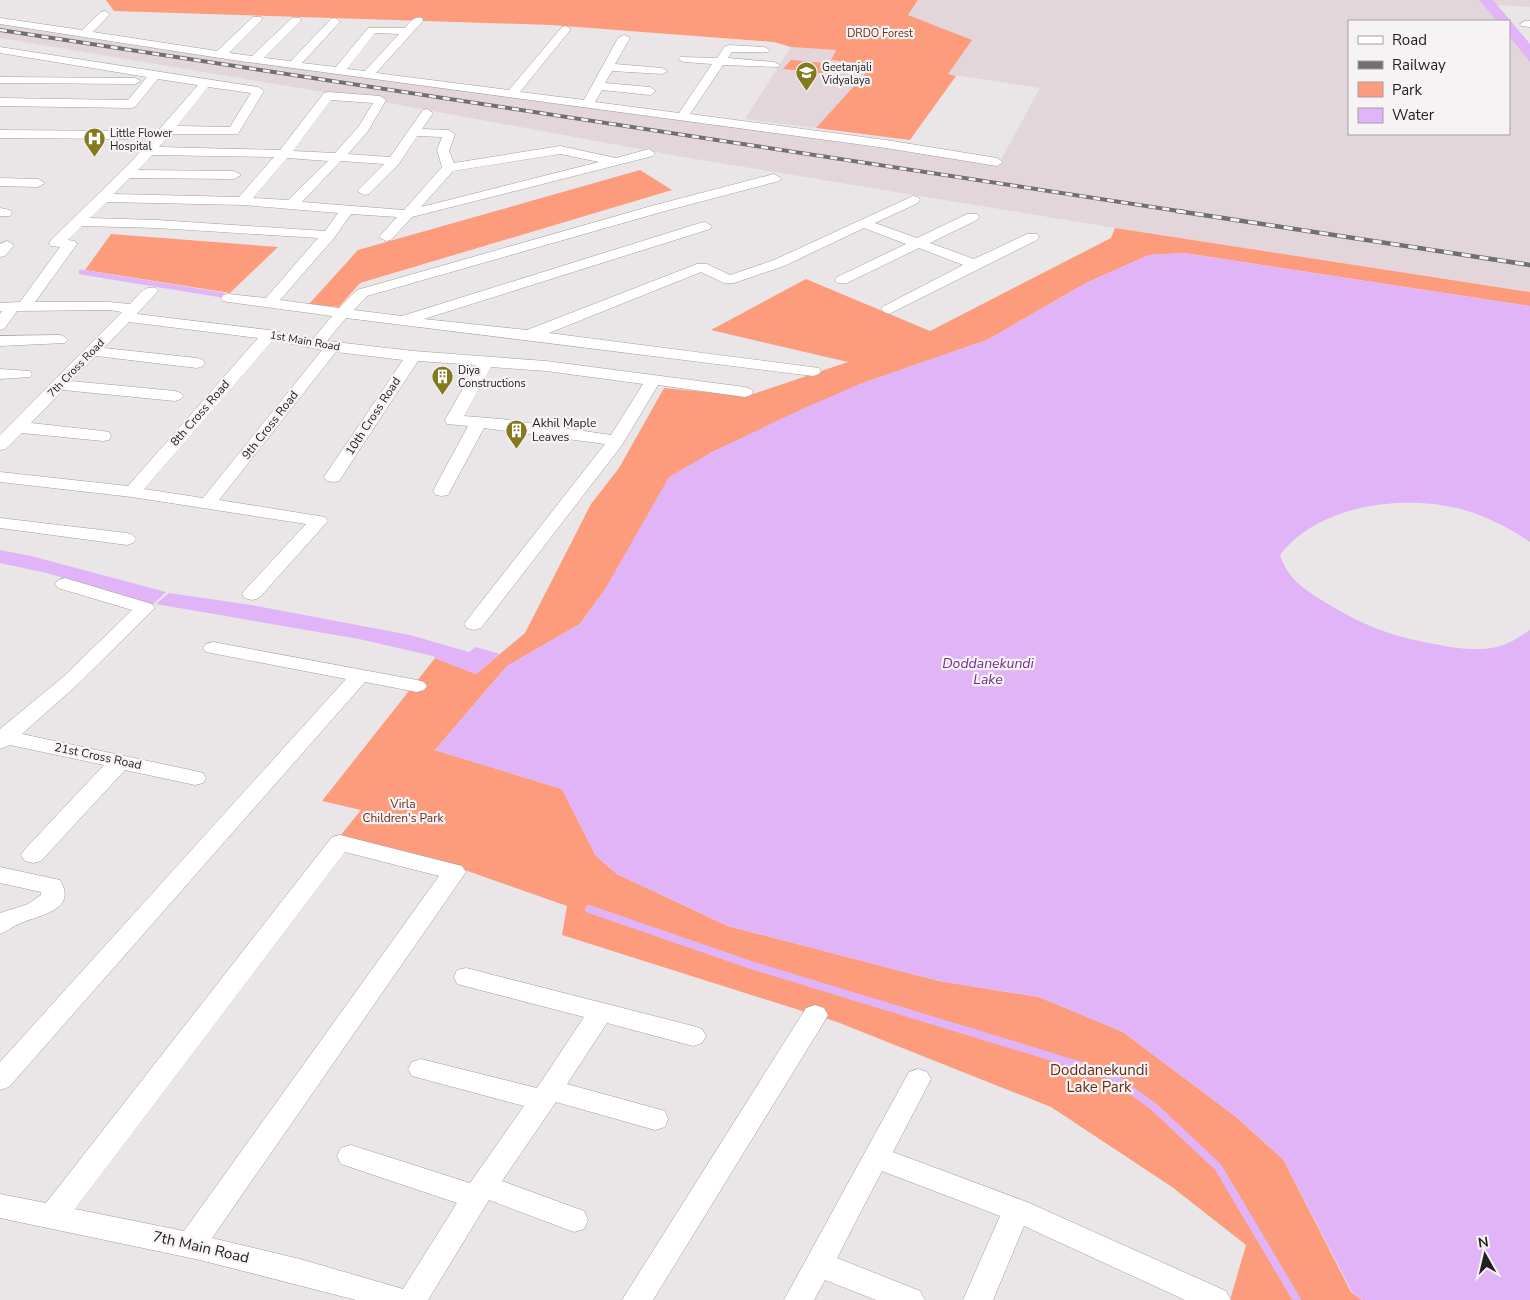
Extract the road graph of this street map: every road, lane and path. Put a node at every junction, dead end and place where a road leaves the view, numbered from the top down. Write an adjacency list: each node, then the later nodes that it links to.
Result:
1 (105, 14): 9 (street)
2 (257, 19): 13 (street)
3 (296, 20): 15 (street)
4 (418, 20): 8 (street)
5 (0, 21): 9 (street)
6 (335, 21): 17 (street)
7 (566, 29): 28 (street)
8 (408, 31): 20 (street); 22 (street)
9 (85, 34): 13 (street)
10 (624, 38): 19 (street)
11 (0, 50): 23 (street)
12 (764, 50): 16 (street)
13 (220, 55): 15 (street)
14 (684, 58): 16 (street)
15 (255, 60): 17 (street)
16 (721, 61): 18 (street); 32 (street)
17 (294, 65): 20 (street)
18 (774, 65)
19 (608, 68): 21 (street); 26 (street)
20 (339, 71): 22 (street)
21 (662, 71)
22 (368, 75): 28 (street)
23 (152, 78): 24 (street); 25 (street); 29 (street)
24 (0, 80)
25 (206, 82): 33 (street); 33 (street)
26 (597, 86): 27 (street); 30 (street)
27 (650, 91)
28 (512, 94): 30 (street)
29 (0, 102)
30 (588, 104): 32 (street)
31 (428, 113): 34 (street)
32 (684, 116): 43 (street)
33 (168, 130): 37 (street)
34 (414, 132): 41 (street); 44 (street)
35 (0, 134): 36 (street)
36 (128, 135)
37 (148, 151): 39 (street); 45 (street)
38 (649, 153): 42 (street)
39 (284, 154): 40 (street); 40 (street); 53 (street)
40 (338, 158): 41 (street); 54 (street)
41 (394, 161): 50 (street)
42 (616, 161): 44 (street); 56 (street)
43 (997, 162)
44 (447, 170): 56 (street)
45 (125, 174): 46 (street); 51 (street)
46 (234, 176)
47 (774, 178): 73 (street, 9th Cross Road)
48 (0, 182): 49 (street)
49 (38, 183)
50 (364, 191)
51 (104, 198): 53 (street); 58 (street)
52 (913, 200): 59 (street)
53 (243, 201): 54 (street)
54 (291, 204): 55 (street)
55 (347, 209): 56 (street); 61 (street)
56 (408, 214): 62 (street)
57 (972, 217): 64 (street)
58 (79, 222): 61 (street); 70 (street)
59 (862, 223): 64 (street); 78 (street)
60 (705, 226): 74 (street)
61 (328, 235): 69 (street)
62 (386, 237)
63 (1032, 237): 65 (street)
64 (917, 243): 65 (street); 66 (street)
65 (975, 264): 71 (street)
66 (842, 280)
67 (151, 290): 72 (street, 7th Cross Road)
68 (228, 298): 69 (street)
69 (270, 303): 73 (street)
70 (13, 307): 72 (street, 1st Main Road); 75 (street)
71 (889, 309)
72 (129, 313): 77 (street, 1st Main Road); 82 (street, 7th Cross Road)
73 (342, 313): 74 (street); 81 (street, 9th Cross Road)
74 (403, 321): 76 (street)
75 (0, 325)
76 (490, 330): 78 (street); 84 (street)
77 (268, 335): 81 (street, 1st Main Road); 101 (street, 8th Cross Road)
78 (529, 335): 86 (street)
79 (60, 340): 80 (street)
80 (0, 341)
81 (324, 345): 83 (street, 1st Main Road); 102 (street, 9th Cross Road)
82 (91, 351): 85 (street); 90 (street, 7th Cross Road)
83 (414, 356): 84 (street, 1st Main Road); 99 (street, 10th Cross Road)
84 (478, 361): 89 (street, 1st Main Road); 93 (street)
85 (197, 363)
86 (812, 371)
87 (0, 374): 88 (street)
88 (24, 374)
89 (654, 379): 91 (street, 1st Main Road); 96 (street)
90 (59, 385): 92 (street); 94 (street, 7th Cross Road)
91 (745, 392)
92 (175, 396)
93 (479, 422): 96 (street); 100 (street)
94 (17, 427): 95 (street); 97 (street, 7th Cross Road)
95 (103, 436)
96 (616, 441): 107 (street)
97 (0, 445)
98 (0, 477): 101 (street)
99 (333, 477)
100 (442, 491)
101 (132, 492): 102 (street)
102 (208, 503): 106 (street)
103 (0, 524): 104 (street)
104 (127, 540)
105 (65, 584): 111 (street)
106 (252, 594)
107 (474, 624)
108 (213, 648): 109 (street)
109 (360, 675): 110 (street); 123 (street)
110 (417, 686)
111 (2, 738): 112 (street, 21st Cross Road)
112 (121, 761): 113 (street, 21st Cross Road); 114 (street)
113 (195, 778)
114 (33, 855)
115 (0, 875): 116 (street)
116 (0, 925)
117 (466, 977): 118 (street)
118 (600, 1013): 120 (street); 124 (street)
119 (815, 1015): 137 (street)
120 (692, 1036)
121 (421, 1069): 124 (street)
122 (918, 1079): 127 (street)
123 (0, 1080)
124 (547, 1095): 125 (street); 128 (street)
125 (655, 1119)
126 (351, 1156): 128 (street)
127 (876, 1157): 130 (street); 134 (street)
128 (480, 1191): 132 (street); 136 (street)
129 (0, 1206): 131 (street, 7th Main Road)
130 (1017, 1210): 140 (street); 141 (street)
131 (53, 1216): 133 (street, 7th Main Road); 133 (street)
132 (574, 1220)
133 (191, 1244): 135 (street, 7th Main Road)
134 (819, 1264): 138 (street); 139 (street)
135 (398, 1300)
136 (412, 1300)
137 (637, 1300)
138 (799, 1300)
139 (910, 1300)
140 (978, 1300)
141 (1216, 1300)

